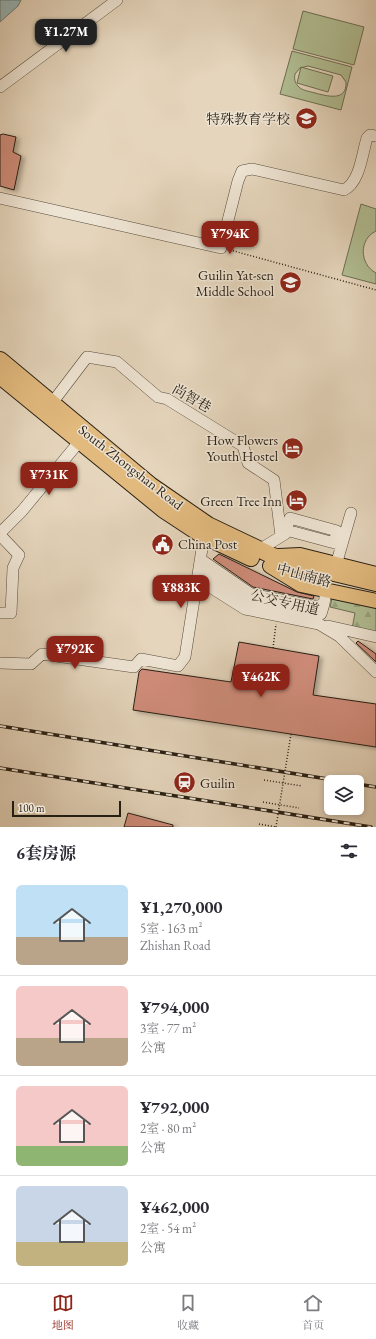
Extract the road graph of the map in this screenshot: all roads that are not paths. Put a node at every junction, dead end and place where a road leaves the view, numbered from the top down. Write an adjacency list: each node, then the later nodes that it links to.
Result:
1 (118, 0): 2 (street)
2 (0, 87)
3 (376, 136): 4 (street)
4 (0, 198)
5 (0, 360): 7 (highway, South Zhongshan Road)
6 (0, 376): 8 (highway, South Zhongshan Road)
7 (52, 403): 10 (street, 尚智巷); 14 (highway, South Zhongshan Road)
8 (79, 442): 11 (street); 12 (highway, South Zhongshan Road)
9 (351, 513): 13 (street)
10 (285, 530): 13 (street); 14 (street)
11 (0, 534): 22 (street)
12 (206, 536): 15 (highway, South Zhongshan Road); 16 (street); 24 (street)
13 (337, 542): 20 (street)
14 (259, 550): 15 (highway, South Zhongshan Road)
15 (272, 561): 20 (highway, 中山南路)
16 (203, 563): 20 (street); 20 (street, 公交专用道)
17 (376, 574): 20 (main road)
18 (376, 583): 20 (highway)
19 (376, 592): 20 (highway)
20 (328, 596): 21 (main road); 23 (street); 25 (street, 公交专用道)
21 (376, 601)
22 (0, 613)
23 (376, 637)
24 (0, 663)
25 (376, 672)

